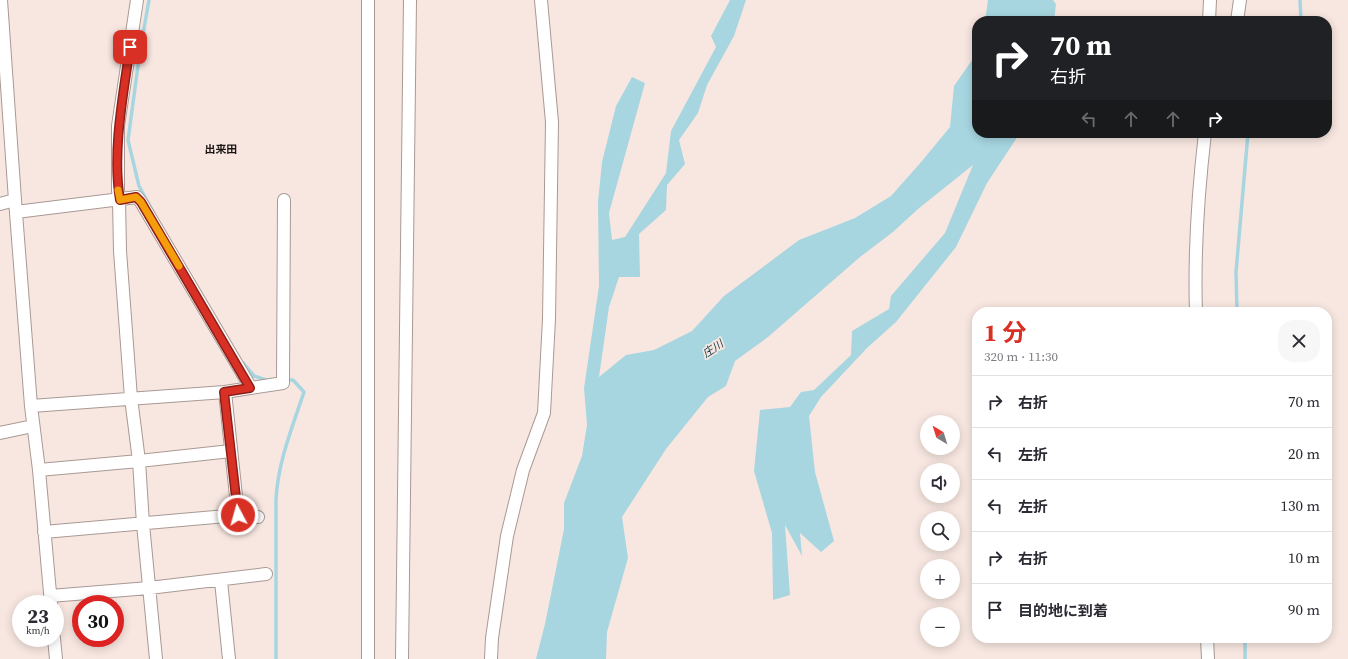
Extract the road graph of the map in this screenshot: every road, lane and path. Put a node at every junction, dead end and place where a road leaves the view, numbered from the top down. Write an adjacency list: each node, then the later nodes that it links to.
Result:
1 (2, 0): 14 (street)
2 (137, 0): 11 (street)
3 (368, 0): 39 (street)
4 (410, 0): 40 (street)
5 (540, 0): 41 (street)
6 (1210, 0): 8 (street)
7 (1240, 0): 9 (street)
8 (1209, 16)
9 (1238, 16)
10 (1204, 138): 15 (street)
11 (120, 200): 14 (street); 16 (street); 18 (street)
12 (284, 200): 16 (street)
13 (0, 204): 14 (street)
14 (15, 206): 19 (street)
15 (1196, 307)
16 (250, 388): 17 (street)
17 (224, 392): 18 (street); 22 (street)
18 (131, 398): 19 (street); 23 (street)
19 (31, 406): 20 (street)
20 (33, 426): 21 (street); 24 (street)
21 (0, 433)
22 (231, 451): 23 (street); 25 (street)
23 (139, 461): 24 (street); 27 (street)
24 (39, 470): 28 (street)
25 (238, 515): 26 (street); 27 (street)
26 (258, 517)
27 (143, 524): 28 (street); 31 (street)
28 (44, 532): 32 (street)
29 (266, 574): 30 (street)
30 (221, 581): 31 (street); 38 (street)
31 (149, 588): 33 (street); 37 (street)
32 (50, 595)
33 (64, 598)
34 (1207, 643): 42 (street)
35 (55, 647): 36 (street)
36 (56, 659)
37 (156, 659)
38 (229, 659)
39 (368, 659)
40 (402, 659)
41 (491, 659)
42 (1208, 659)

